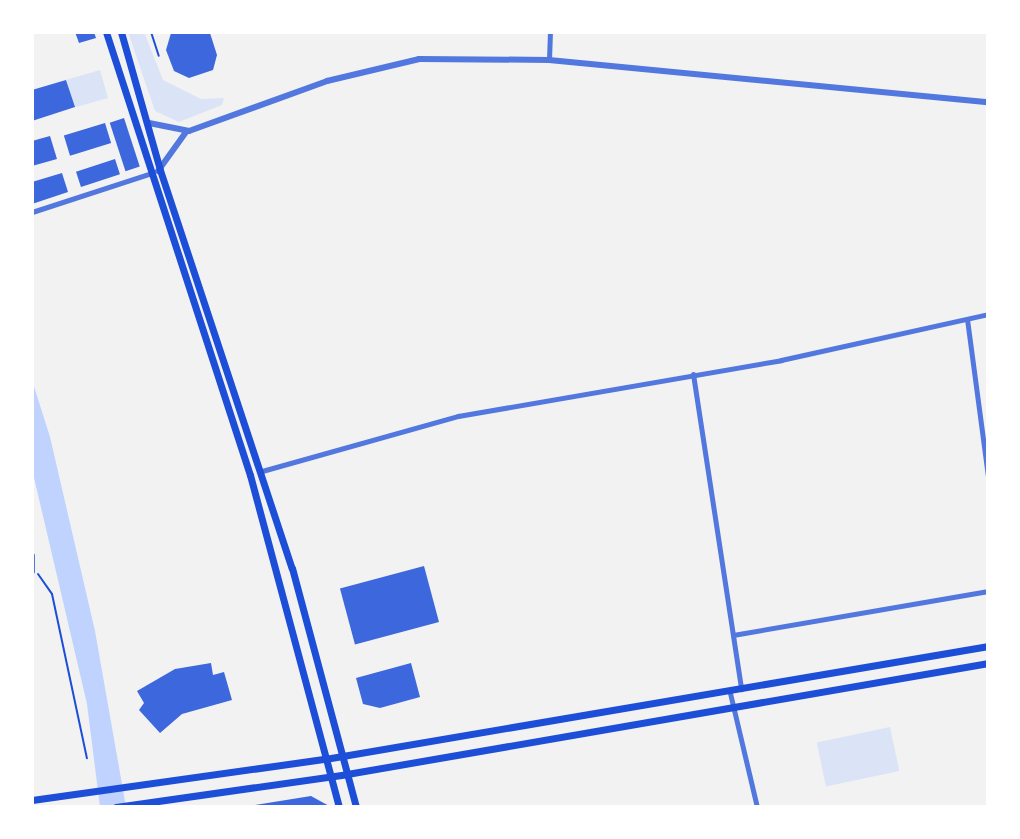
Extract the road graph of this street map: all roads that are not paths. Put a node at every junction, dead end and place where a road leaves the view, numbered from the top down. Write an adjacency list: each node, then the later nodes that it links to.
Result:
1 (106, 32): 9 (main road)
2 (121, 32): 6 (main road)
3 (550, 32): 4 (street)
4 (549, 60): 5 (street); 7 (street)
5 (988, 102)
6 (149, 123): 7 (street); 8 (main road)
7 (189, 131): 8 (street)
8 (160, 170): 9 (street); 14 (main road)
9 (149, 174): 10 (street); 26 (main road)
10 (32, 212)
11 (988, 314): 12 (street)
12 (967, 319): 13 (street); 15 (street)
13 (693, 374): 14 (street); 19 (street)
14 (262, 471): 25 (main road)
15 (988, 476)
16 (32, 555): 17 (street)
17 (34, 571)
18 (988, 591): 19 (street)
19 (732, 635): 22 (street)
20 (988, 646): 22 (main road)
21 (988, 663): 24 (main road)
22 (741, 691): 23 (main road)
23 (730, 693): 24 (street); 25 (main road)
24 (734, 708): 27 (main road); 33 (street)
25 (342, 756): 26 (main road); 27 (main road)
26 (325, 759): 28 (main road); 29 (main road)
27 (347, 774): 28 (main road); 32 (main road)
28 (330, 776): 30 (main road); 31 (main road)
29 (32, 800)
30 (116, 807)
31 (339, 807)
32 (356, 807)
33 (757, 807)

